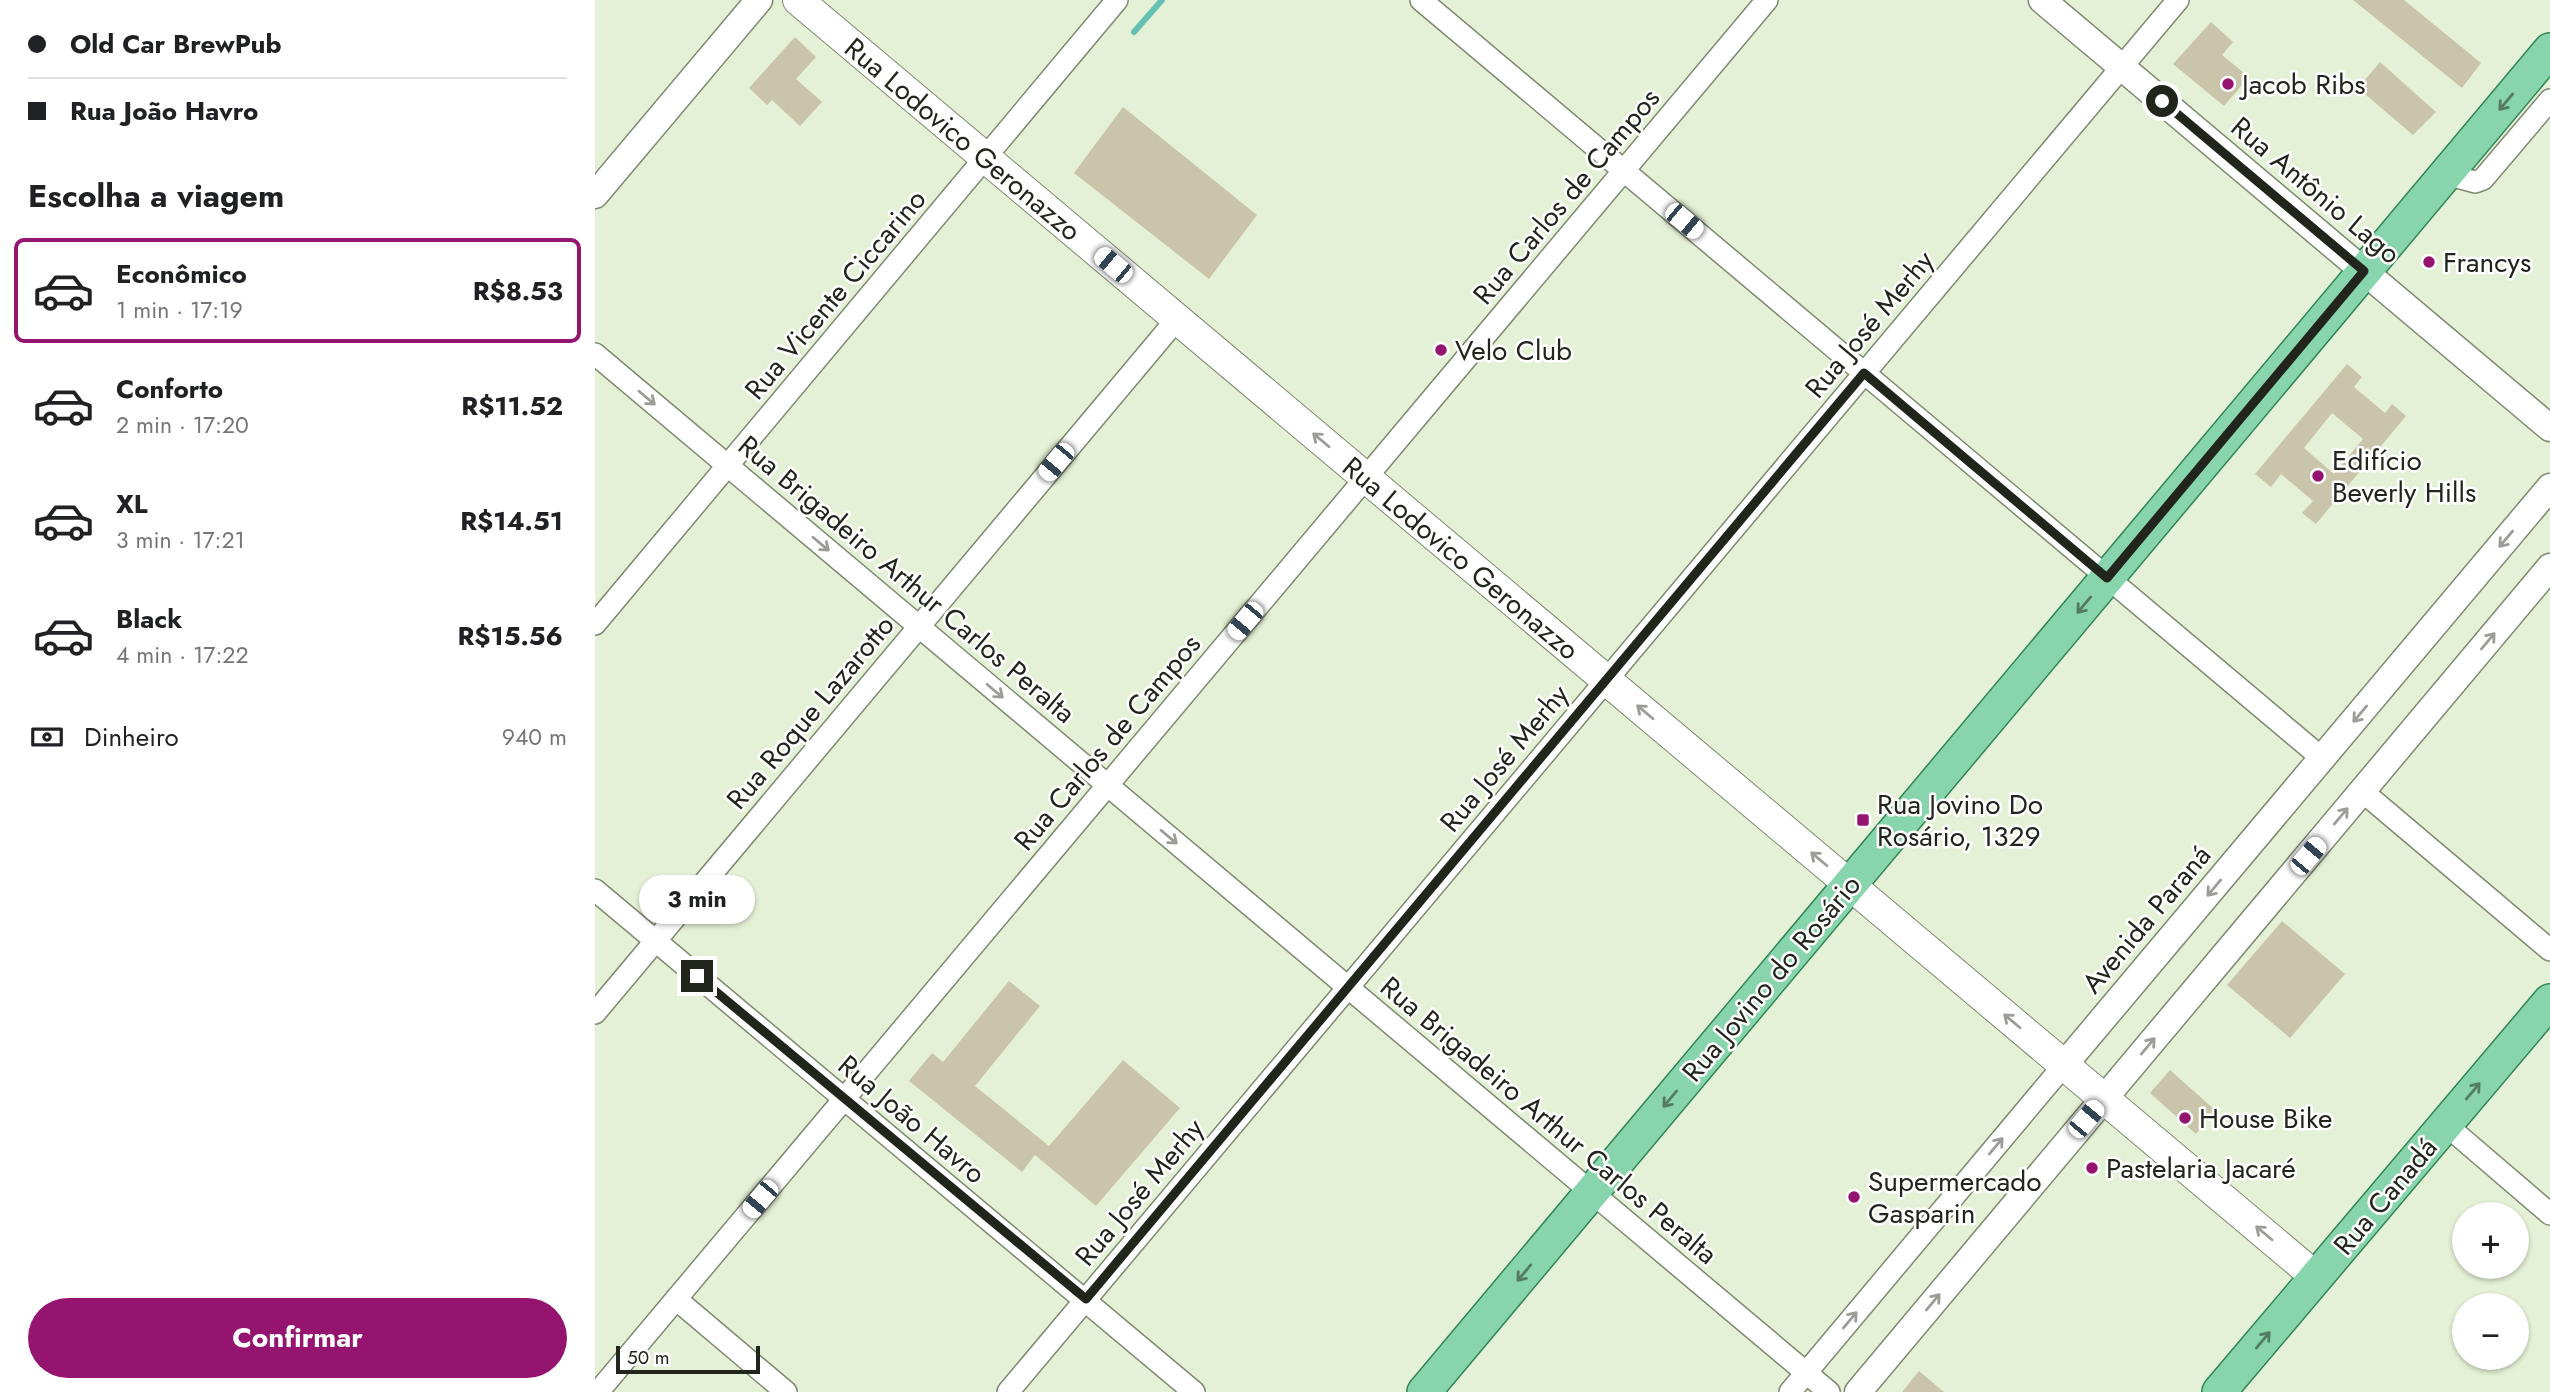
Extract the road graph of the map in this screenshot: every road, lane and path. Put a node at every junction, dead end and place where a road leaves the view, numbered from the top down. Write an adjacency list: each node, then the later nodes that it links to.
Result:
1 (759, 0): 14 (street)
2 (798, 0): 11 (main road, Rua Lodovico Geronazzo)
3 (1117, 0): 11 (street, Rua Vicente Ciccarino)
4 (1421, 0): 12 (street)
5 (1767, 0): 12 (street, Rua Carlos de Campos)
6 (2042, 0): 9 (street, Rua Antônio Lago)
7 (2178, 0): 9 (street, Rua José Merhy)
8 (2550, 50): 13 (main road, Rua Jovino do Rosário, one-way to 13)
9 (2122, 67): 15 (street, Rua Antônio Lago); 18 (street, Rua José Merhy)
10 (2550, 100): 13 (street)
11 (985, 158): 16 (main road, Rua Lodovico Geronazzo); 20 (street, Rua Vicente Ciccarino)
12 (1624, 170): 18 (street); 21 (street, Rua Carlos de Campos)
13 (2446, 174): 15 (main road, Rua Jovino do Rosário)
14 (595, 195)
15 (2364, 271): 19 (street, Rua Antônio Lago); 24 (main road, Rua Jovino do Rosário)
16 (1177, 318): 21 (main road, Rua Lodovico Geronazzo, one-way to 16); 26 (street, Rua Roque Lazarotto)
17 (595, 354): 20 (street, Rua Brigadeiro Arthur Carlos Peralta, one-way to 20)
18 (1864, 373): 24 (street); 27 (street, Rua José Merhy)
19 (2550, 428)
20 (728, 466): 25 (street, Rua Vicente Ciccarino); 26 (street, Rua Brigadeiro Arthur Carlos Peralta, one-way to 26)
21 (1366, 478): 27 (main road, Rua Lodovico Geronazzo); 29 (street, Rua Carlos de Campos)
22 (2550, 487): 28 (street, Avenida Paraná, one-way to 28)
23 (2550, 567): 30 (street, one-way to 23)
24 (2107, 578): 28 (street); 31 (main road, Rua Jovino do Rosário, one-way to 31)
25 (595, 624)
26 (919, 626): 29 (street, Rua Brigadeiro Arthur Carlos Peralta, one-way to 29); 33 (street, Rua Roque Lazarotto)
27 (1606, 680): 31 (main road, Rua Lodovico Geronazzo, one-way to 27); 35 (street, Rua José Merhy)
28 (2323, 759): 38 (street, Avenida Paraná, one-way to 38)
29 (1108, 785): 35 (street, Rua Brigadeiro Arthur Carlos Peralta, one-way to 35); 40 (street, Rua Carlos de Campos)
30 (2362, 791): 34 (street); 39 (street, one-way to 30)
31 (1850, 885): 38 (main road, Rua Lodovico Geronazzo, one-way to 31); 42 (main road, Rua Jovino do Rosário, one-way to 42)
32 (595, 890): 33 (street, Rua João Havro)
33 (656, 941): 37 (street, Rua Roque Lazarotto); 40 (street, Rua João Havro)
34 (2550, 950)
35 (1348, 987): 42 (street, Rua Brigadeiro Arthur Carlos Peralta); 46 (street, Rua José Merhy)
36 (2550, 1001): 41 (main road, Rua Canadá, one-way to 36)
37 (595, 1013)
38 (2064, 1065): 39 (main road, Rua Lodovico Geronazzo); 47 (street, Avenida Paraná, one-way to 38)
39 (2104, 1098): 44 (main road, Rua Lodovico Geronazzo, one-way to 39); 55 (street, one-way to 39)
40 (844, 1099): 45 (street, Rua Carlos de Campos); 46 (street, Rua João Havro)
41 (2445, 1124): 43 (street); 44 (main road, Rua Canadá)
42 (1592, 1192): 47 (street, Rua Brigadeiro Arthur Carlos Peralta); 53 (main road, Rua Jovino do Rosário, one-way to 53)
43 (2550, 1214)
44 (2316, 1277): 56 (main road, Rua Canadá, one-way to 44)
45 (676, 1299): 49 (street, Rua Carlos de Campos); 50 (street)
46 (1086, 1299): 51 (street, Rua José Merhy); 52 (street, Rua João Havro)
47 (1807, 1373): 48 (street, Rua Brigadeiro Arthur Carlos Peralta); 54 (street, Avenida Paraná)
48 (1827, 1390)
49 (598, 1392)
50 (786, 1392)
51 (1008, 1392)
52 (1194, 1392)
53 (1424, 1392)
54 (1790, 1392)
55 (1858, 1392)
56 (2219, 1392)

